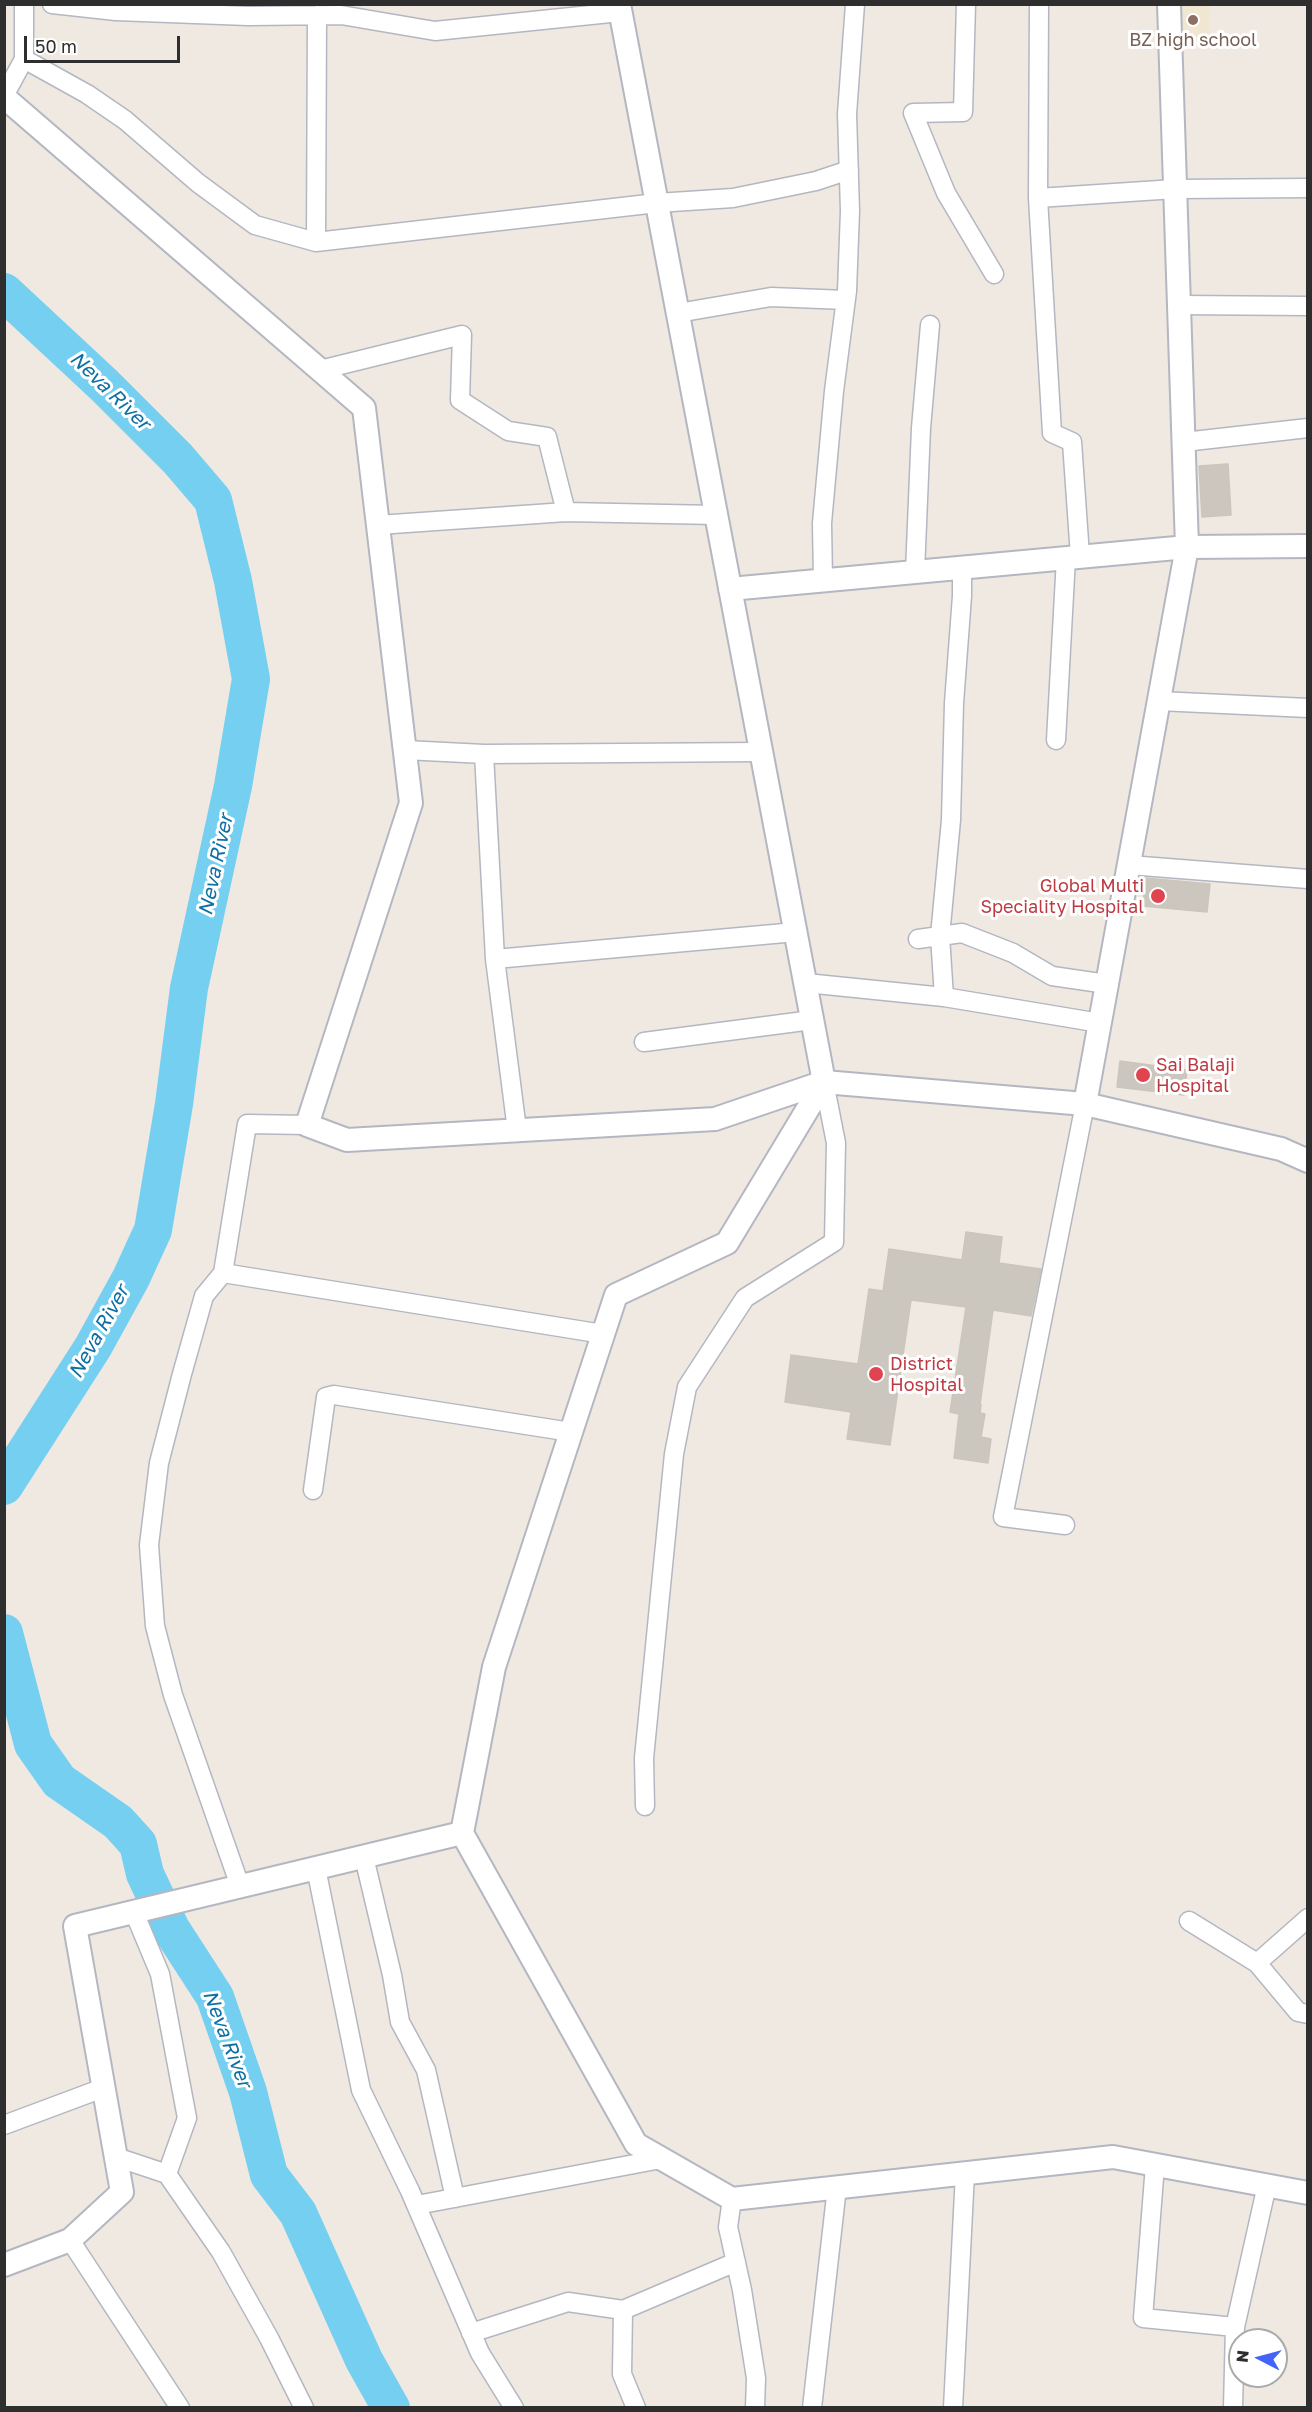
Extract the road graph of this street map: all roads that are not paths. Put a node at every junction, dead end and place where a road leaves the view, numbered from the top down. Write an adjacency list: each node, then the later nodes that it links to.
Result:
1 (24, 4): 9 (street)
2 (51, 4): 8 (street)
3 (855, 4): 11 (street)
4 (966, 4): 17 (street)
5 (1039, 4): 14 (street)
6 (1169, 4): 13 (street)
7 (620, 8): 8 (street); 15 (street)
8 (317, 15): 16 (street)
9 (24, 59): 10 (street); 16 (street)
10 (4, 96): 23 (street)
11 (849, 170): 15 (street); 18 (street)
12 (1308, 188): 13 (street)
13 (1175, 189): 14 (street); 19 (street)
14 (1038, 198): 31 (street)
15 (657, 203): 16 (street); 21 (street)
16 (316, 242)
17 (994, 274)
18 (846, 300): 21 (street); 34 (street)
19 (1180, 305): 20 (street); 25 (street)
20 (1308, 306)
21 (678, 313): 27 (street)
22 (930, 325): 33 (street)
23 (320, 370): 26 (street); 28 (street)
24 (1308, 428): 25 (street)
25 (1184, 442): 30 (street)
26 (566, 512): 27 (street); 28 (street)
27 (716, 515): 35 (street)
28 (378, 525): 39 (street)
29 (1308, 546): 30 (street)
30 (1187, 547): 31 (street); 36 (street)
31 (1073, 557): 32 (street); 38 (street)
32 (962, 567): 33 (street); 45 (street)
33 (915, 572): 34 (street)
34 (823, 580): 35 (street)
35 (730, 589): 40 (street)
36 (1159, 701): 37 (street); 42 (street)
37 (1308, 708)
38 (1056, 740)
39 (405, 750): 41 (street); 56 (street)
40 (761, 752): 41 (street); 44 (street)
41 (484, 754): 47 (street)
42 (1129, 865): 43 (street); 49 (street)
43 (1308, 879)
44 (796, 932): 47 (street); 48 (street)
45 (940, 936): 46 (street); 49 (street); 50 (street)
46 (918, 939)
47 (495, 959): 57 (street)
48 (806, 983): 50 (street); 51 (street)
49 (1107, 984): 52 (street)
50 (944, 998): 52 (street)
51 (812, 1020): 53 (street); 54 (street)
52 (1100, 1023): 55 (street)
53 (644, 1042)
54 (824, 1082): 55 (street); 57 (street); 60 (street); 64 (street)
55 (1084, 1104): 58 (street); 63 (street)
56 (307, 1125): 57 (street); 59 (street)
57 (517, 1130)
58 (1308, 1161)
59 (223, 1273): 60 (street); 68 (street)
60 (603, 1334): 61 (street)
61 (571, 1432): 62 (street); 65 (street)
62 (313, 1490)
63 (1065, 1525)
64 (645, 1806)
65 (462, 1833): 66 (street); 77 (street)
66 (364, 1857): 67 (street); 84 (street)
67 (316, 1868): 68 (street); 86 (street)
68 (240, 1886): 69 (street)
69 (134, 1911): 74 (street); 80 (street)
70 (1308, 1918): 72 (street)
71 (1189, 1921): 72 (street)
72 (1257, 1963): 73 (street)
73 (1308, 2014)
74 (104, 2088): 75 (street); 76 (street)
75 (4, 2125)
76 (116, 2157): 80 (street); 87 (street)
77 (661, 2158): 84 (street); 85 (street)
78 (1155, 2165): 79 (street); 81 (street); 91 (street)
79 (965, 2173): 82 (street); 99 (street)
80 (167, 2174): 94 (street)
81 (1267, 2185): 83 (street); 91 (street)
82 (837, 2187): 85 (street); 98 (street)
83 (1308, 2193)
84 (455, 2198): 86 (street)
85 (732, 2199): 88 (street)
86 (417, 2205): 92 (street)
87 (70, 2240): 89 (street); 93 (street)
88 (736, 2262): 90 (street); 97 (street)
89 (4, 2265)
90 (623, 2310): 92 (street); 96 (street)
91 (1235, 2327): 100 (street)
92 (471, 2333): 95 (street)
93 (180, 2408)
94 (304, 2408)
95 (513, 2408)
96 (636, 2408)
97 (754, 2408)
98 (812, 2408)
99 (953, 2408)
100 (1233, 2408)

